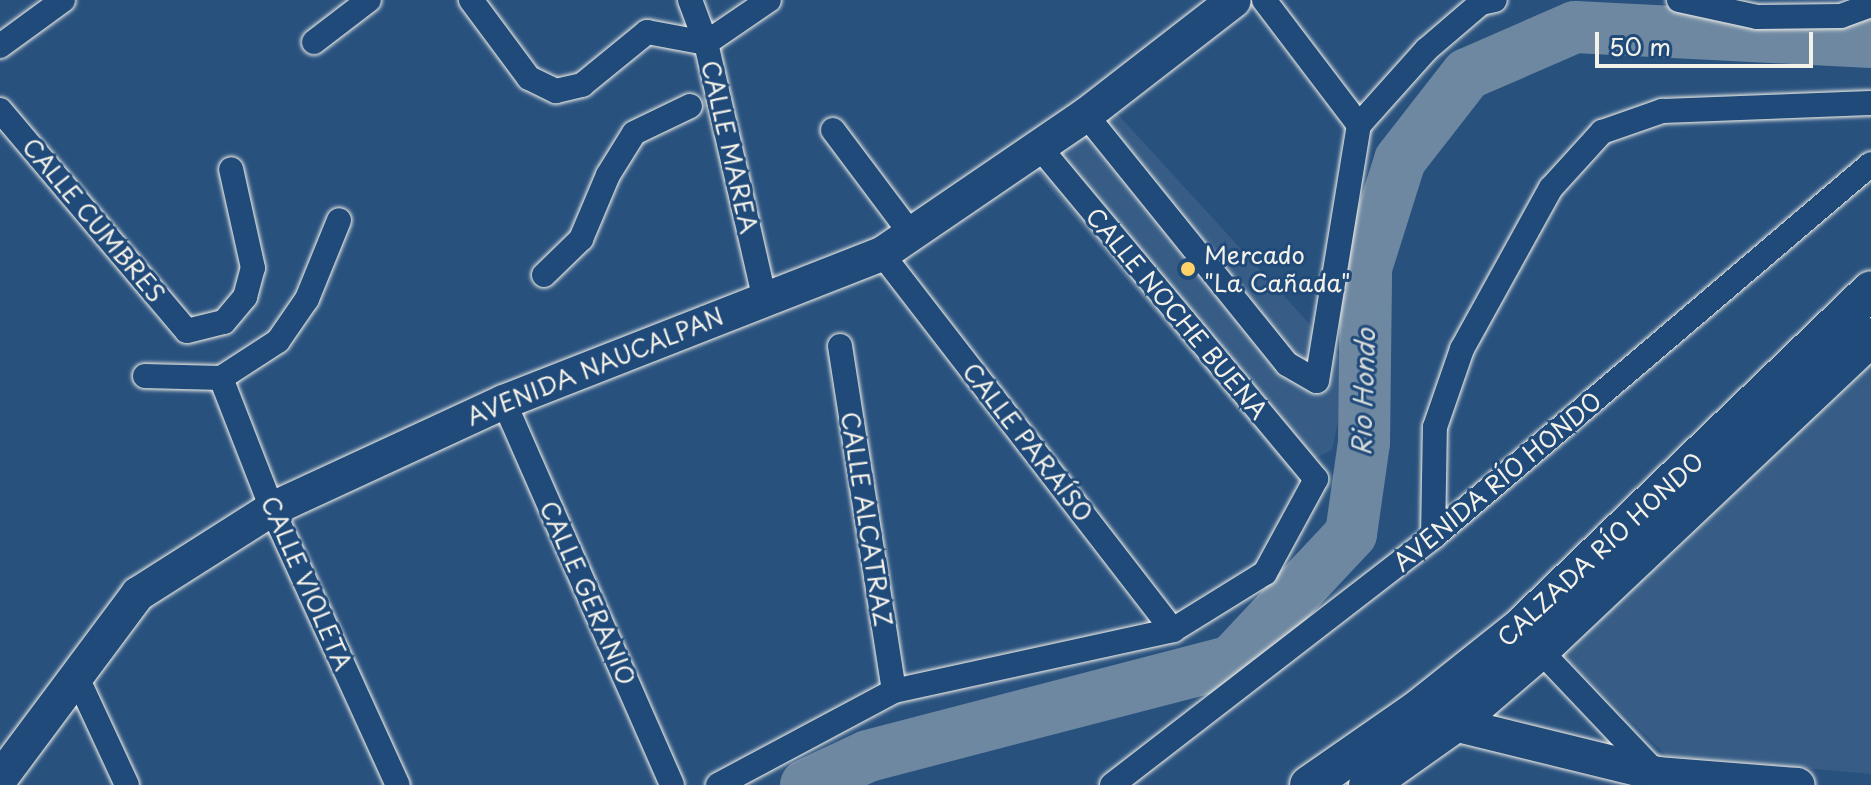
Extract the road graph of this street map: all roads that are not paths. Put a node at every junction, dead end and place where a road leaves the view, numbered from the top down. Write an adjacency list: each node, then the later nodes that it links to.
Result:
1 (63, 0): 13 (street)
2 (369, 0): 11 (street)
3 (471, 0): 12 (street)
4 (690, 0): 12 (street, CALLE MAREA)
5 (769, 0): 12 (street)
6 (1234, 0): 17 (main road, AVENIDA NAUCALPAN)
7 (1264, 0): 18 (street)
8 (1495, 0): 18 (street)
9 (1679, 0): 10 (street)
10 (1871, 5)
11 (314, 42)
12 (706, 43): 28 (street, CALLE MAREA)
13 (0, 46)
14 (1871, 103): 35 (street)
15 (690, 106): 26 (street)
16 (0, 110): 22 (street, CALLE CUMBRES)
17 (1086, 115): 18 (street); 20 (main road, AVENIDA NAUCALPAN)
18 (1359, 125)
19 (833, 130): 24 (street)
20 (1039, 147): 24 (main road, AVENIDA NAUCALPAN); 36 (street, CALLE NOCHE BUENA)
21 (1871, 164): 35 (street, AVENIDA RÍO HONDO)
22 (231, 169)
23 (339, 220): 32 (street)
24 (911, 234): 25 (main road, AVENIDA NAUCALPAN)
25 (882, 254): 28 (main road, AVENIDA NAUCALPAN); 36 (street, CALLE PARAÍSO)
26 (544, 275)
27 (1871, 290): 37 (main road, CALZADA RÍO HONDO)
28 (764, 297): 33 (main road, AVENIDA NAUCALPAN)
29 (1871, 337): 37 (main road, CALZADA RÍO HONDO)
30 (840, 346): 39 (street, CALLE ALCATRAZ)
31 (145, 376): 32 (street)
32 (221, 378): 34 (street, CALLE VIOLETA)
33 (504, 402): 34 (main road, AVENIDA NAUCALPAN); 45 (street, CALLE GERANIO)
34 (272, 509): 38 (main road, AVENIDA NAUCALPAN); 44 (street, CALLE VIOLETA)
35 (1433, 537): 47 (street, AVENIDA RÍO HONDO)
36 (1173, 630): 39 (street)
37 (1530, 639): 40 (main road, CALZADA RÍO HONDO); 42 (street); 48 (main road, CALZADA RÍO HONDO)
38 (75, 673): 41 (main road, AVENIDA NAUCALPAN); 43 (street)
39 (894, 691): 46 (street)
40 (1454, 724): 42 (main road); 49 (main road, CALZADA RÍO HONDO)
41 (0, 779)
42 (1660, 779): 50 (main road)
43 (127, 785)
44 (398, 785)
45 (672, 785)
46 (718, 785)
47 (1112, 785)
48 (1309, 785)
49 (1368, 785)
50 (1798, 785)

